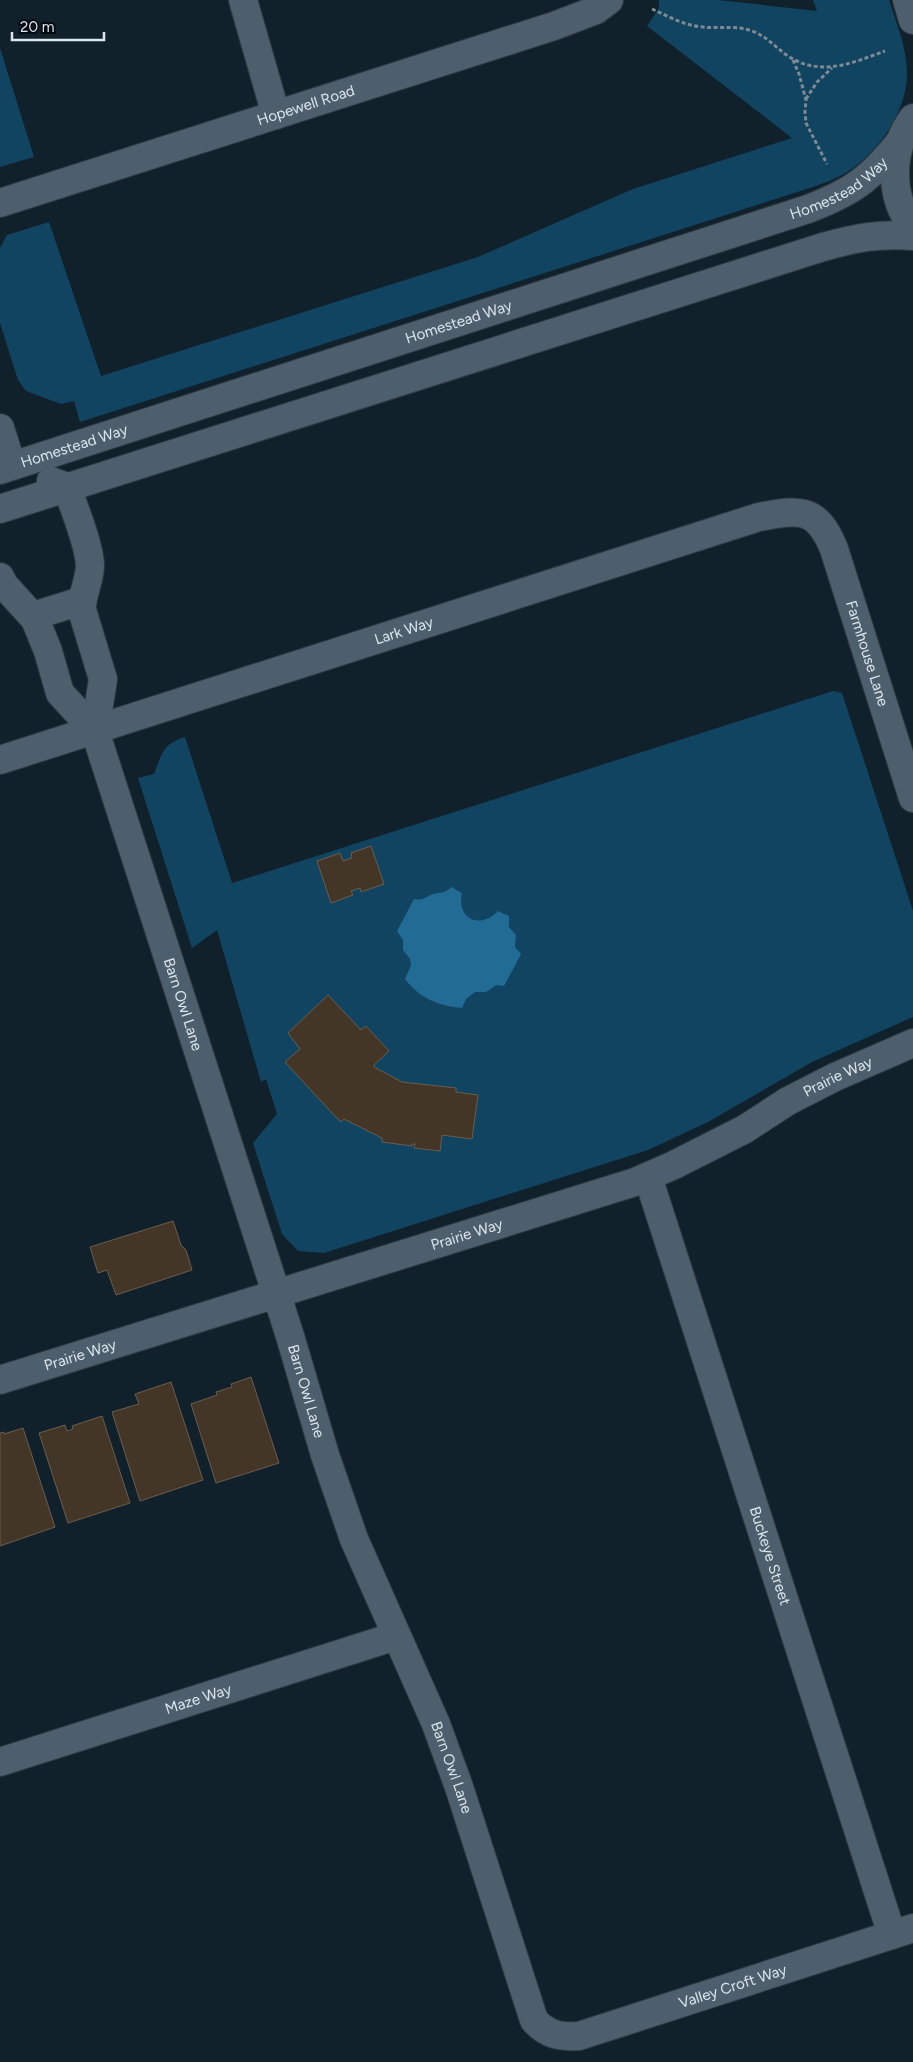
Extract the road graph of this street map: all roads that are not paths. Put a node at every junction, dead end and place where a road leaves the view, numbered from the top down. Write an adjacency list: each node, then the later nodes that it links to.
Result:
1 (243, 0): 5 (street)
2 (609, 0): 5 (street, Hopewell Road)
3 (906, 0): 4 (street)
4 (913, 20)
5 (276, 115): 8 (street, Hopewell Road)
6 (913, 118): 7 (street)
7 (899, 143): 9 (street); 12 (street, Homestead Way)
8 (0, 203)
9 (913, 227)
10 (913, 236): 13 (street)
11 (0, 428): 12 (street)
12 (4, 473): 13 (street)
13 (67, 487): 14 (street); 17 (street, Barn Owl Lane)
14 (0, 508)
15 (809, 516): 19 (street, Lark Way); 21 (street, Farmhouse Lane)
16 (0, 577): 18 (street, Barn Owl Lane)
17 (81, 601): 18 (street); 19 (street, Barn Owl Lane)
18 (33, 616): 19 (street, Barn Owl Lane)
19 (95, 731): 20 (street, Lark Way); 24 (street, Barn Owl Lane)
20 (0, 760)
21 (913, 798)
22 (913, 1043): 23 (street, Prairie Way)
23 (648, 1177): 24 (street, Prairie Way); 28 (street, Buckeye Street)
24 (276, 1295): 25 (street, Prairie Way); 26 (street, Barn Owl Lane)
25 (0, 1380)
26 (396, 1636): 27 (street, Maze Way); 29 (street, Barn Owl Lane)
27 (0, 1762)
28 (903, 1931): 29 (street, Valley Croft Way)
29 (552, 2035)

